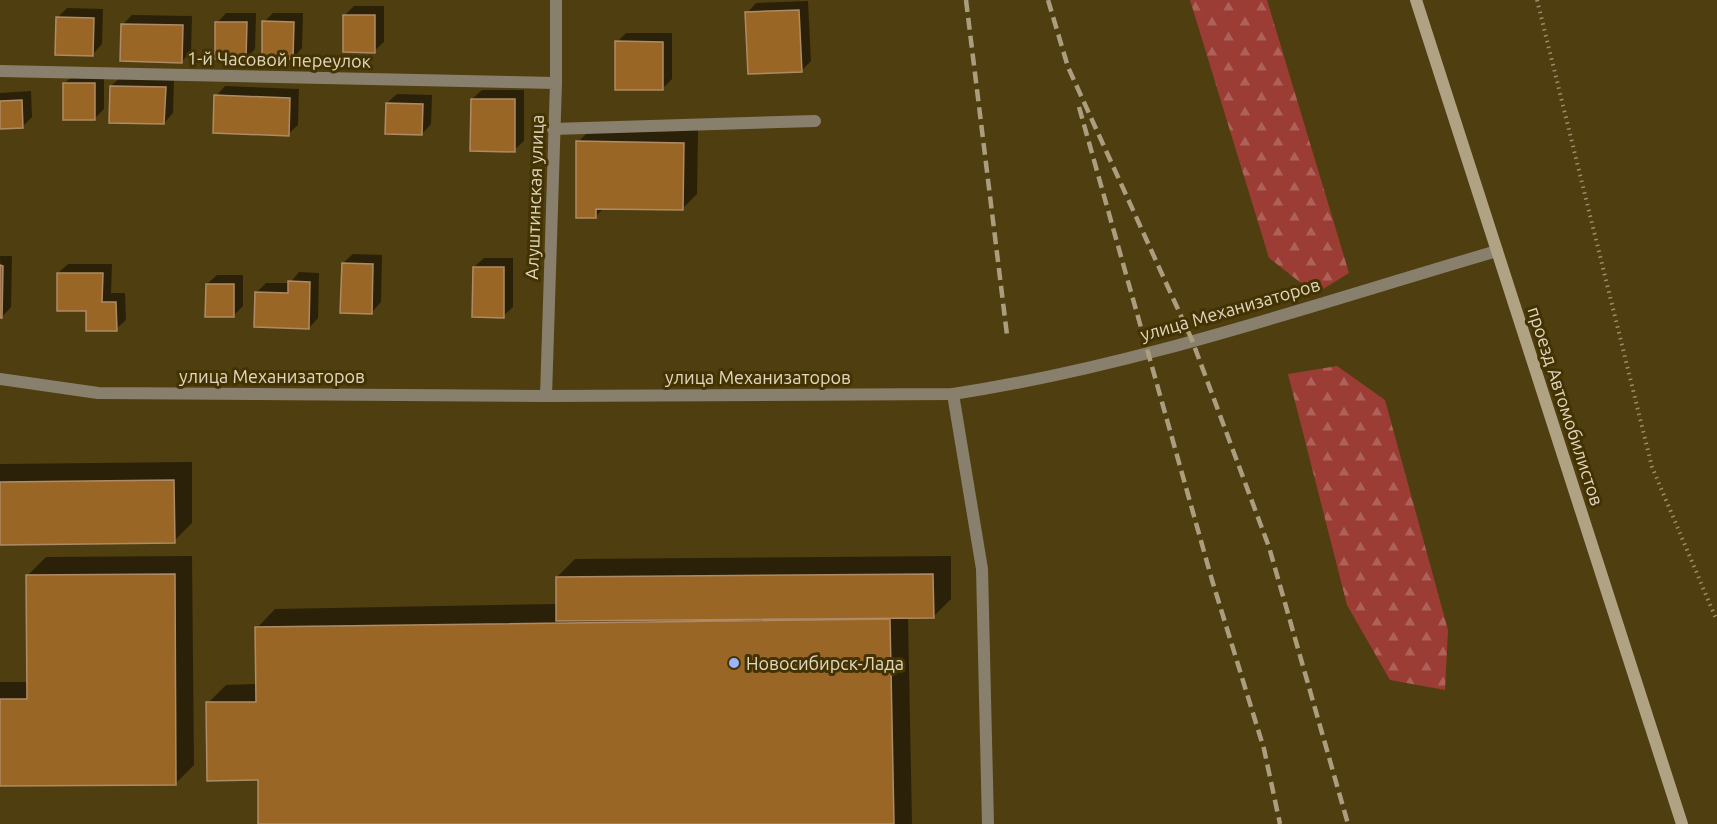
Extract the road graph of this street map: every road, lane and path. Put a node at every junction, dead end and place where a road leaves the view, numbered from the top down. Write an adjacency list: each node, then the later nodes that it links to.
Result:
1 (556, 0): 5 (street, Алуштинская улица)
2 (1416, 0): 8 (street, проезд Автомобилистов)
3 (1537, 0): 12 (path)
4 (0, 71): 5 (street, 1-й Часовой переулок)
5 (556, 83): 7 (street, Алуштинская улица)
6 (815, 121): 7 (street)
7 (553, 129): 11 (street, Алуштинская улица)
8 (1497, 251): 10 (street, улица Механизаторов); 14 (street, проезд Автомобилистов)
9 (0, 379): 11 (street, улица Механизаторов)
10 (953, 394): 11 (street, улица Механизаторов); 13 (street)
11 (546, 396)
12 (1717, 621)
13 (988, 824)
14 (1682, 824)

